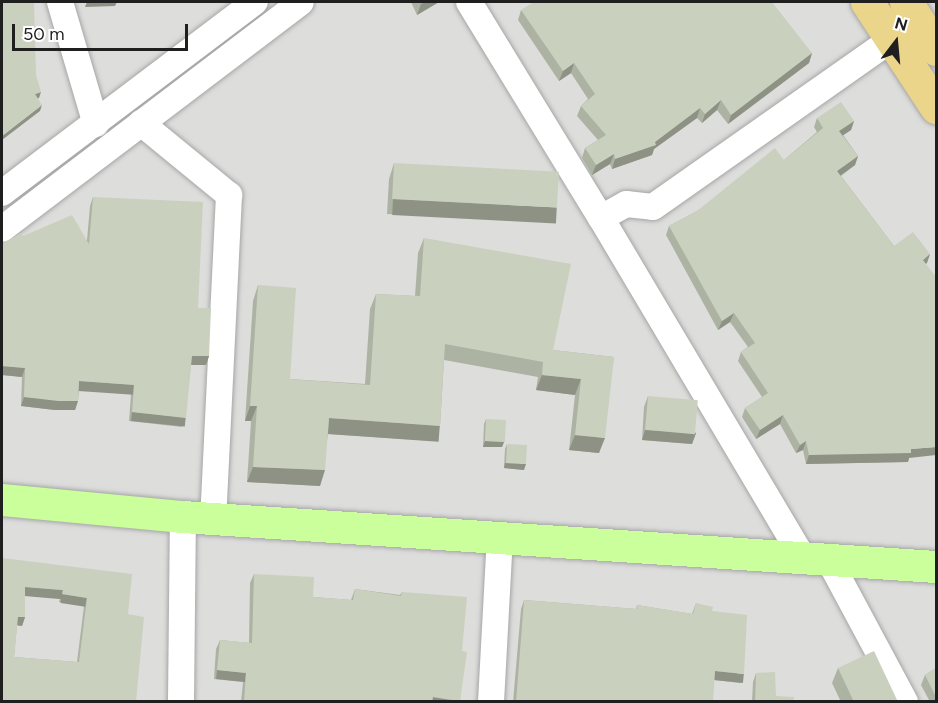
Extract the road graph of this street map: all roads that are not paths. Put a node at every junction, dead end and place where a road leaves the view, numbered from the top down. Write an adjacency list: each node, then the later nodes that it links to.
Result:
1 (60, 2): 11 (street)
2 (255, 2): 11 (street)
3 (301, 2): 10 (street)
4 (469, 2): 13 (street)
5 (867, 2): 7 (highway)
6 (906, 2): 8 (highway)
7 (892, 39): 9 (highway); 13 (street)
8 (936, 49)
9 (936, 107)
10 (141, 123): 14 (street); 16 (street)
11 (96, 124): 12 (street)
12 (2, 193)
13 (602, 218): 18 (street)
14 (2, 229)
15 (2, 500): 16 (main road)
16 (198, 518): 17 (main road); 20 (street)
17 (501, 538): 18 (main road); 21 (street)
18 (816, 559): 19 (main road); 22 (street)
19 (936, 567)
20 (181, 702)
21 (491, 702)
22 (905, 702)

